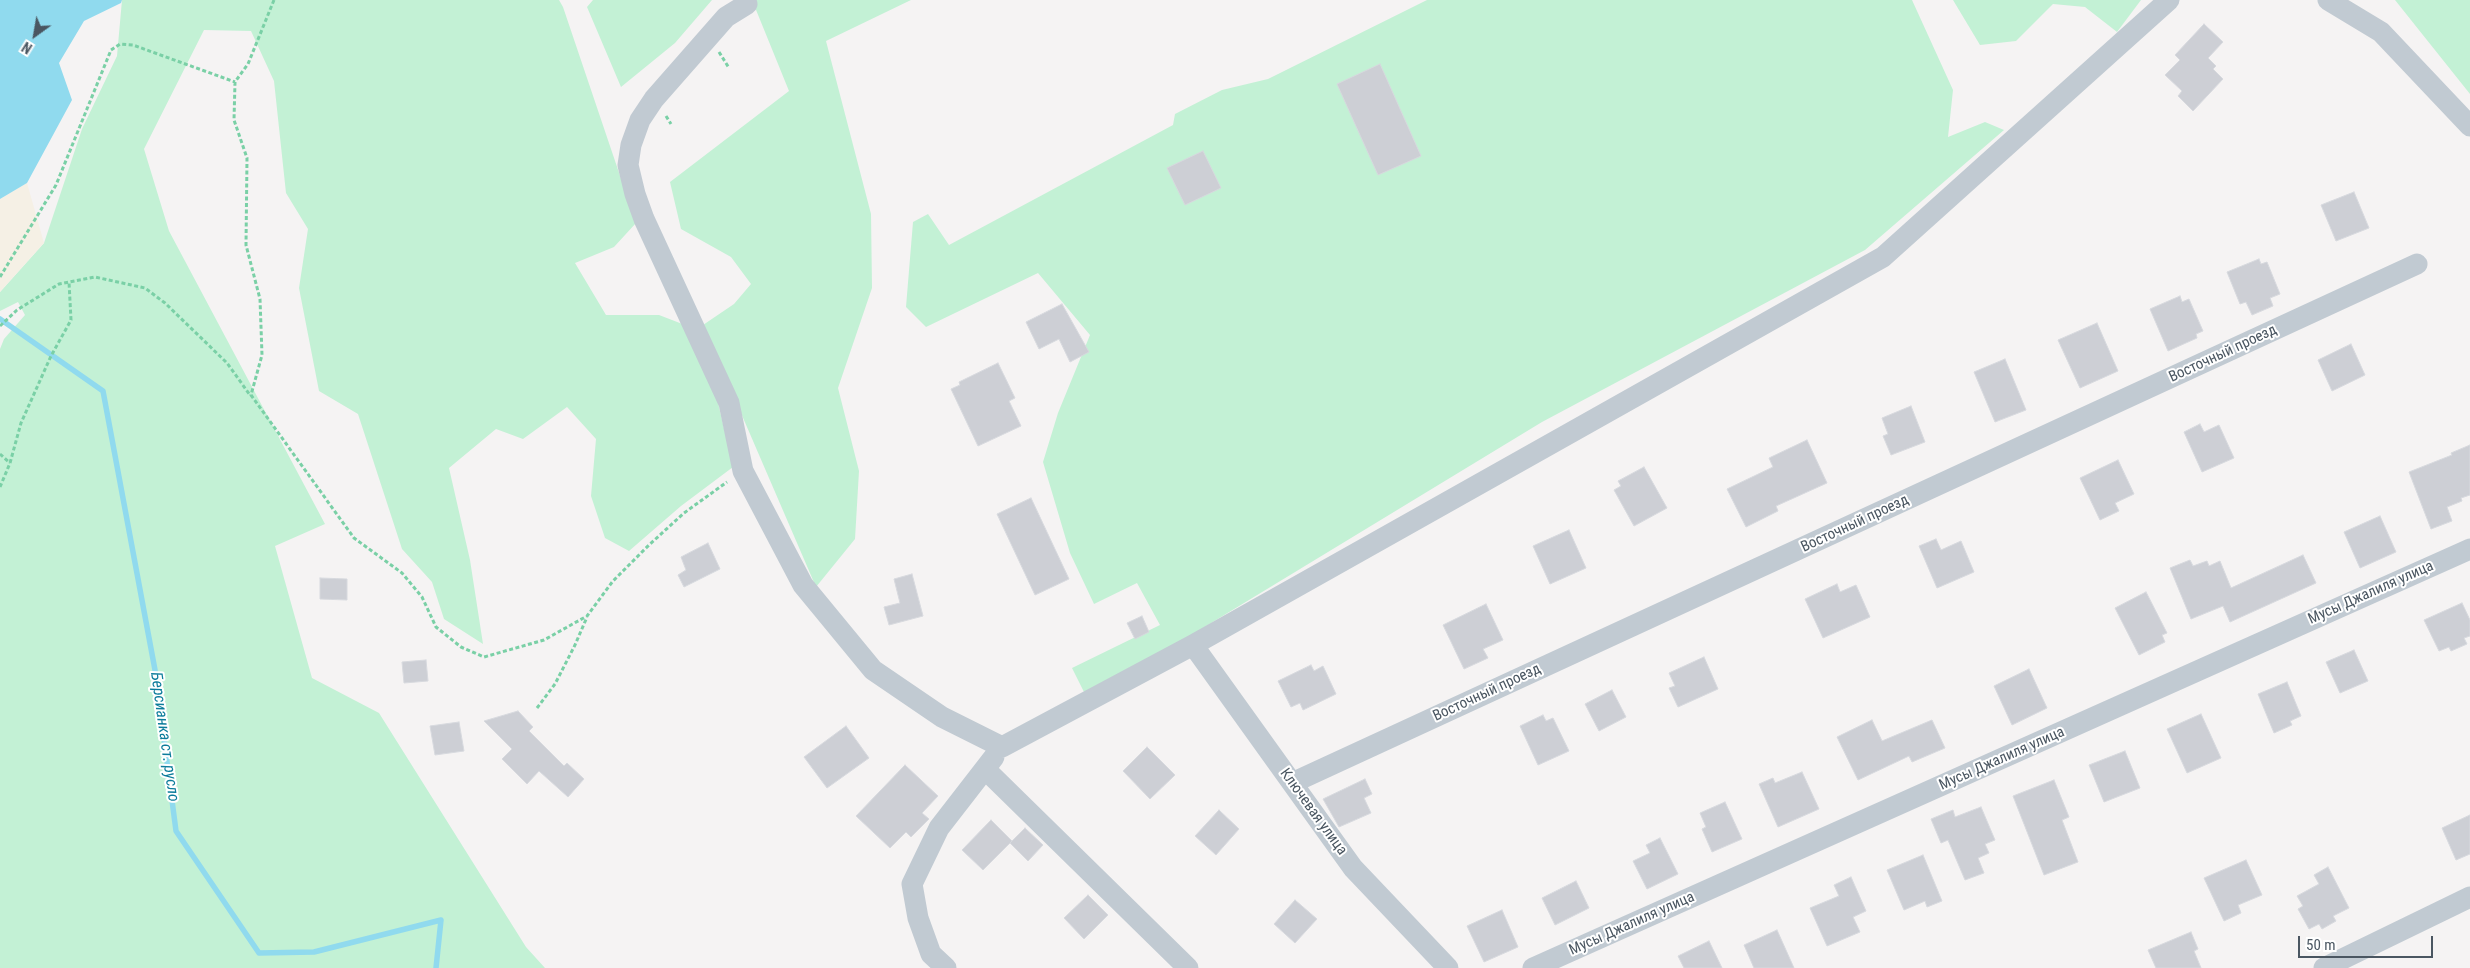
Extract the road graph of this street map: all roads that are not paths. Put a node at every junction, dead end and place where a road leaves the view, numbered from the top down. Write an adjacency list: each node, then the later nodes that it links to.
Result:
1 (2169, 0): 7 (street)
2 (2328, 0): 4 (street)
3 (746, 4): 8 (street)
4 (2470, 126)
5 (2417, 264): 10 (street, Восточный проезд)
6 (2470, 549): 15 (street, Мусы Джалиля улица)
7 (1193, 645): 8 (street); 10 (street, Ключевая улица)
8 (1002, 748): 9 (street)
9 (985, 769): 12 (street); 13 (street)
10 (1292, 783): 14 (street, Ключевая улица)
11 (2470, 897): 16 (street)
12 (946, 968)
13 (1188, 968)
14 (1448, 968)
15 (1533, 968)
16 (2324, 968)

